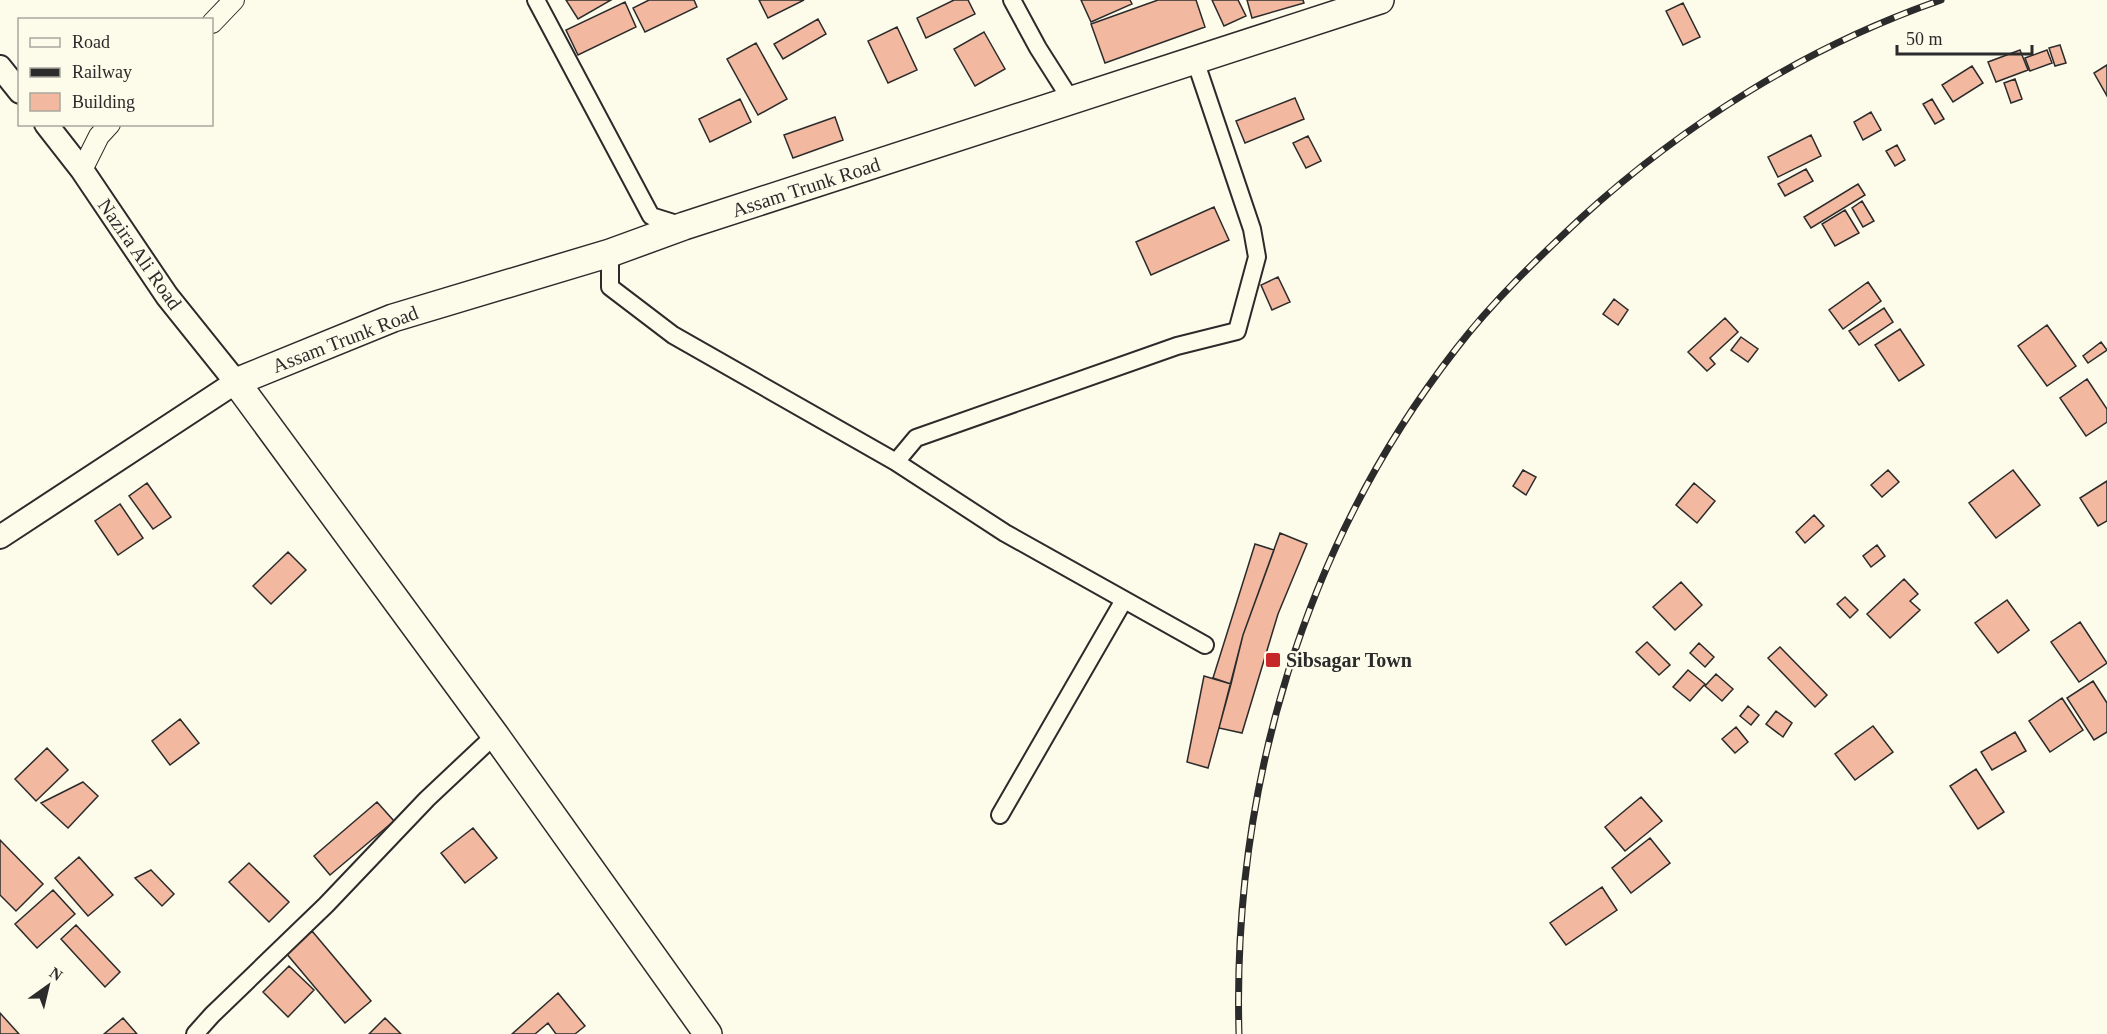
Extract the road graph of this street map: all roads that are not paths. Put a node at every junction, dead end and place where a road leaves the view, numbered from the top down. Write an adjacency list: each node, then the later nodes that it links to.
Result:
1 (234, 0): 5 (street)
2 (536, 0): 13 (street)
3 (1012, 0): 9 (street)
4 (1380, 0): 6 (highway, Assam Trunk Road)
5 (213, 22)
6 (1195, 60): 9 (highway, Assam Trunk Road); 16 (street)
7 (0, 67): 8 (main road)
8 (18, 90)
9 (1071, 100): 13 (highway, Assam Trunk Road)
10 (48, 126): 12 (main road, Nazira Ali Road)
11 (108, 126): 12 (street)
12 (82, 170): 15 (main road, Nazira Ali Road)
13 (684, 226): 14 (highway, Assam Trunk Road)
14 (610, 253): 15 (highway, Assam Trunk Road); 16 (street)
15 (236, 382): 17 (main road); 20 (highway)
16 (896, 462): 18 (street)
17 (0, 537)
18 (1124, 600): 19 (street); 21 (street)
19 (1205, 645)
20 (495, 735): 22 (street); 23 (highway)
21 (1000, 815)
22 (195, 1034)
23 (708, 1034)

